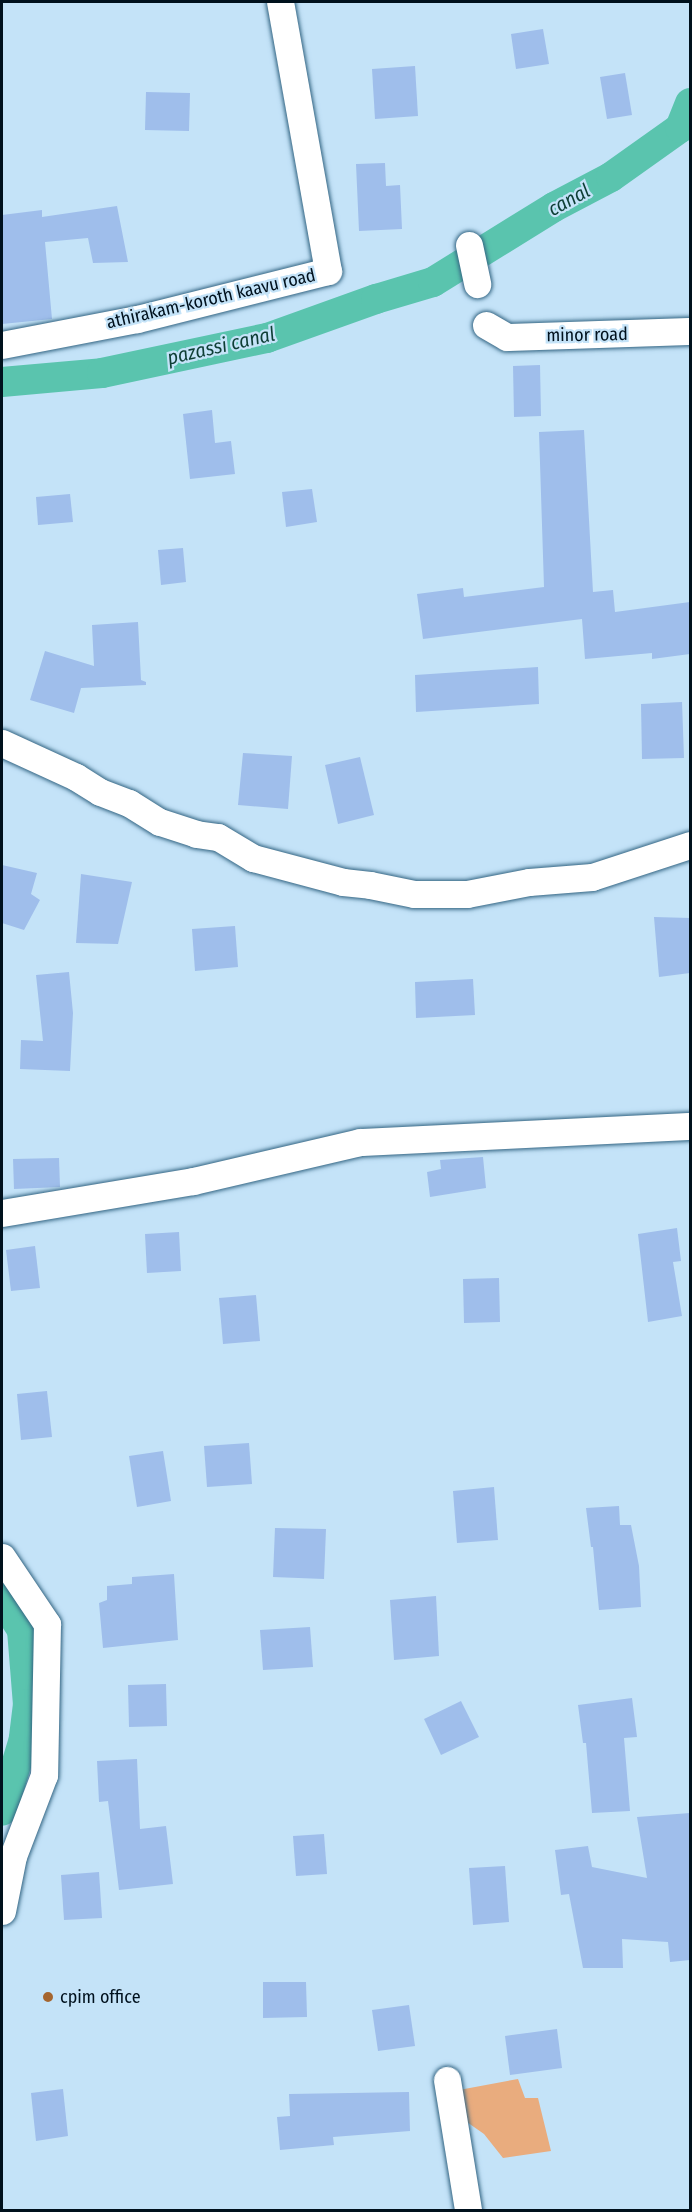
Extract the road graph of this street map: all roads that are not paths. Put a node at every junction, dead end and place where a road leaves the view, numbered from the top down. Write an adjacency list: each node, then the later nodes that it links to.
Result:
1 (280, 2): 6 (street, athirakam-koroth kaavu road)
2 (469, 245): 3 (street)
3 (477, 284)
4 (486, 325): 5 (street, minor road)
5 (690, 331)
6 (2, 345)
7 (2, 743): 8 (street)
8 (690, 845)
9 (690, 1126): 10 (street)
10 (2, 1214)
11 (2, 1557): 12 (street)
12 (2, 1911)
13 (447, 2080): 14 (street)
14 (468, 2211)

